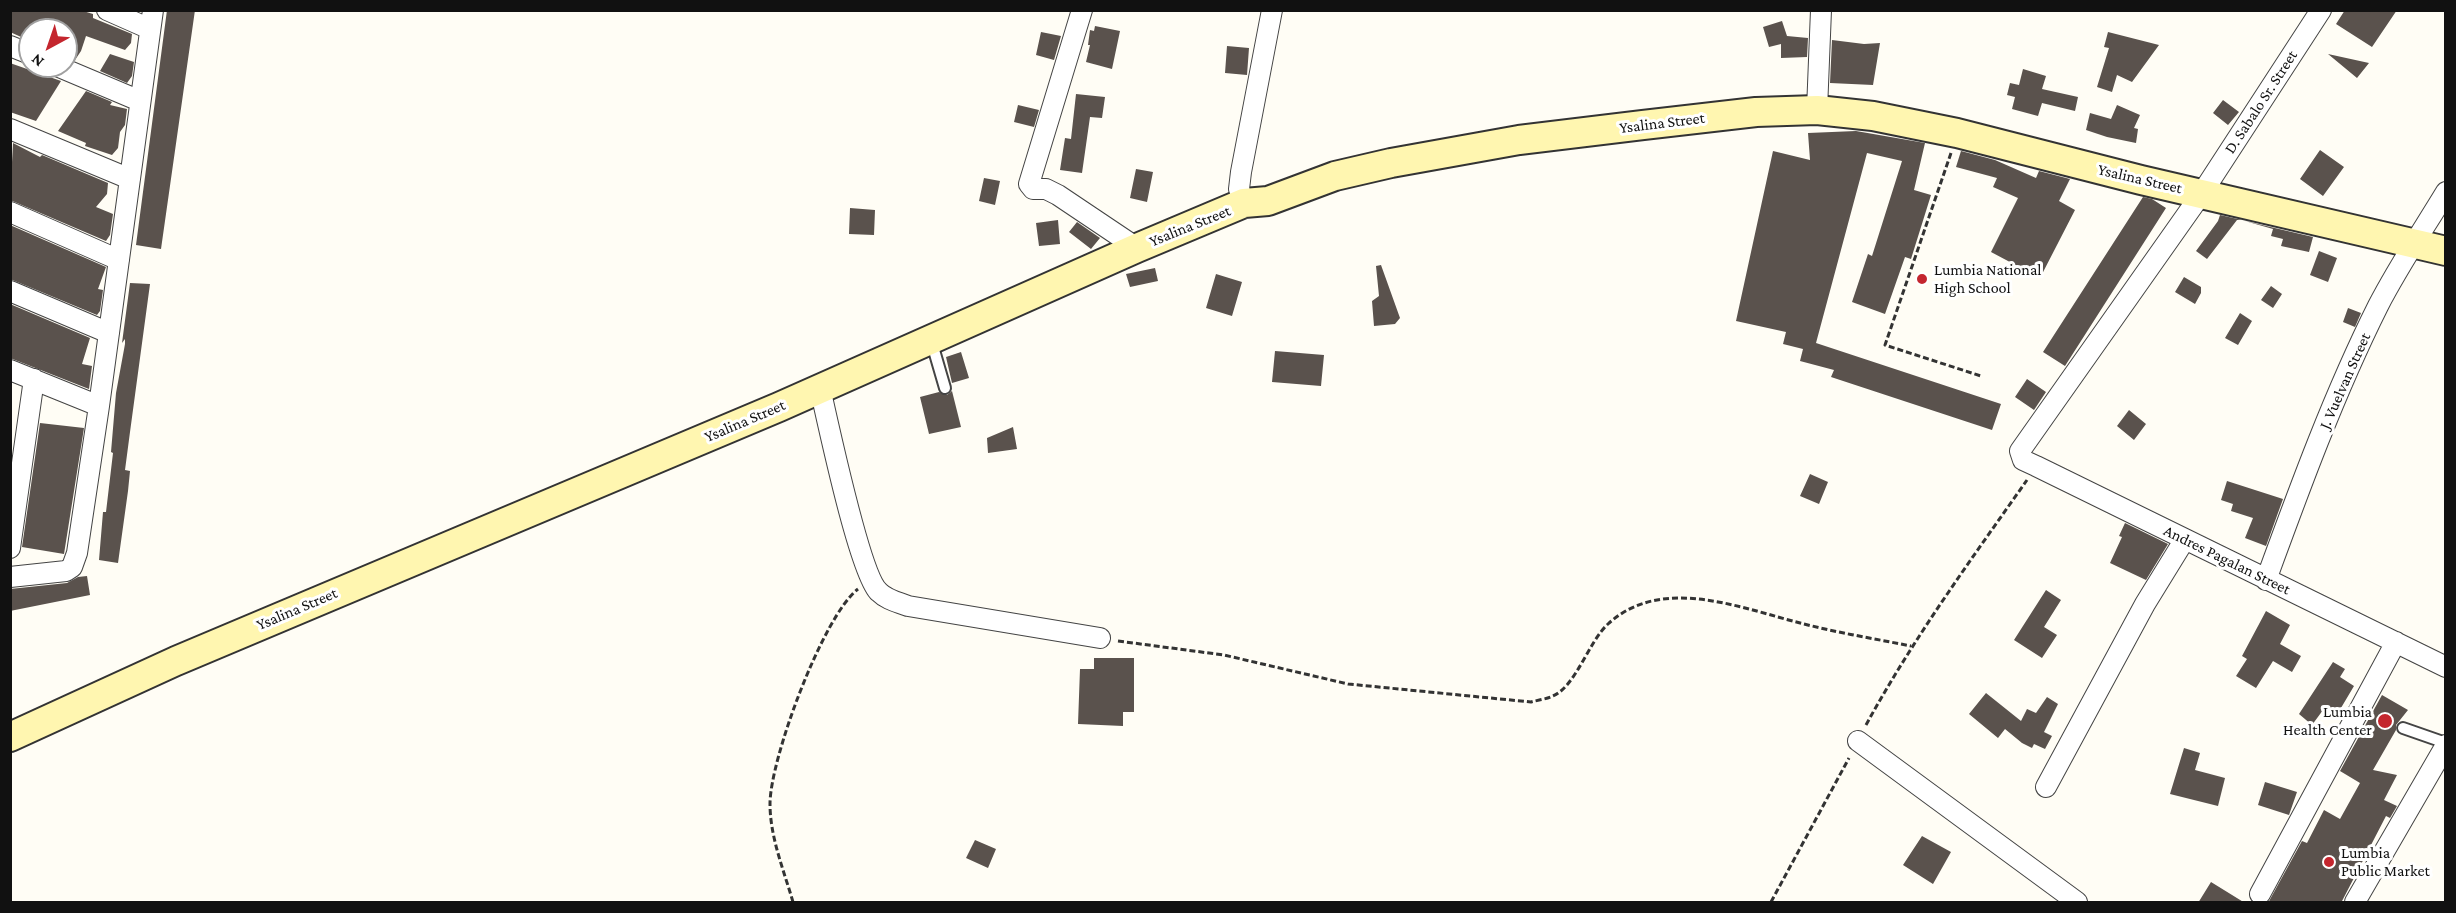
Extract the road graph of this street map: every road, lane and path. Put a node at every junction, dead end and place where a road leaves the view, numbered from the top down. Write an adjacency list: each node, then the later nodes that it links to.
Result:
1 (107, 10): 6 (street)
2 (1082, 10): 18 (street)
3 (1272, 10): 15 (street)
4 (1821, 10): 9 (street)
5 (2321, 10): 14 (street, D. Sabalo Sr. Street)
6 (151, 20): 8 (street)
7 (78, 75): 8 (street)
8 (140, 101): 12 (street)
9 (1817, 110): 11 (street, Ysalina Street); 15 (street, Ysalina Street)
10 (10, 129): 12 (street)
11 (1957, 133): 14 (street, Ysalina Street); 25 (path)
12 (130, 178): 20 (street)
13 (2445, 192): 17 (street, J. Vuelvan Street)
14 (2202, 193): 17 (street, Ysalina Street); 31 (street, D. Sabalo Sr. Street)
15 (1244, 203): 18 (street, Ysalina Street)
16 (10, 212): 20 (street)
17 (2414, 243): 19 (street, Ysalina Street); 36 (street, J. Vuelvan Street)
18 (1137, 248): 23 (street, Ysalina Street)
19 (2445, 251)
20 (119, 260): 22 (street)
21 (10, 291): 22 (street)
22 (109, 333): 29 (street)
23 (931, 339): 27 (street, Ysalina Street); 28 (lane)
24 (10, 370): 26 (street)
25 (1981, 376)
26 (34, 379): 29 (street); 30 (street)
27 (820, 388): 37 (street); 43 (street, Ysalina Street)
28 (945, 388)
29 (99, 406): 35 (street)
30 (19, 426): 32 (street)
31 (2036, 466): 33 (street, Andres Pagalan Street); 40 (path)
32 (13, 509): 34 (street)
33 (2185, 539): 36 (street, Andres Pagalan Street); 46 (street)
34 (10, 548)
35 (10, 577)
36 (2266, 580): 39 (street, Andres Pagalan Street)
37 (871, 581): 38 (street); 48 (path)
38 (1100, 638): 40 (path)
39 (2396, 642): 41 (street, Andres Pagalan Street); 47 (street)
40 (1911, 646): 44 (path)
41 (2445, 667)
42 (2403, 728): 45 (lane)
43 (10, 737)
44 (1858, 741): 49 (path); 50 (street)
45 (2445, 744): 51 (street)
46 (2046, 787)
47 (2259, 894)
48 (793, 903)
49 (1771, 903)
50 (2076, 903)
51 (2355, 903)

